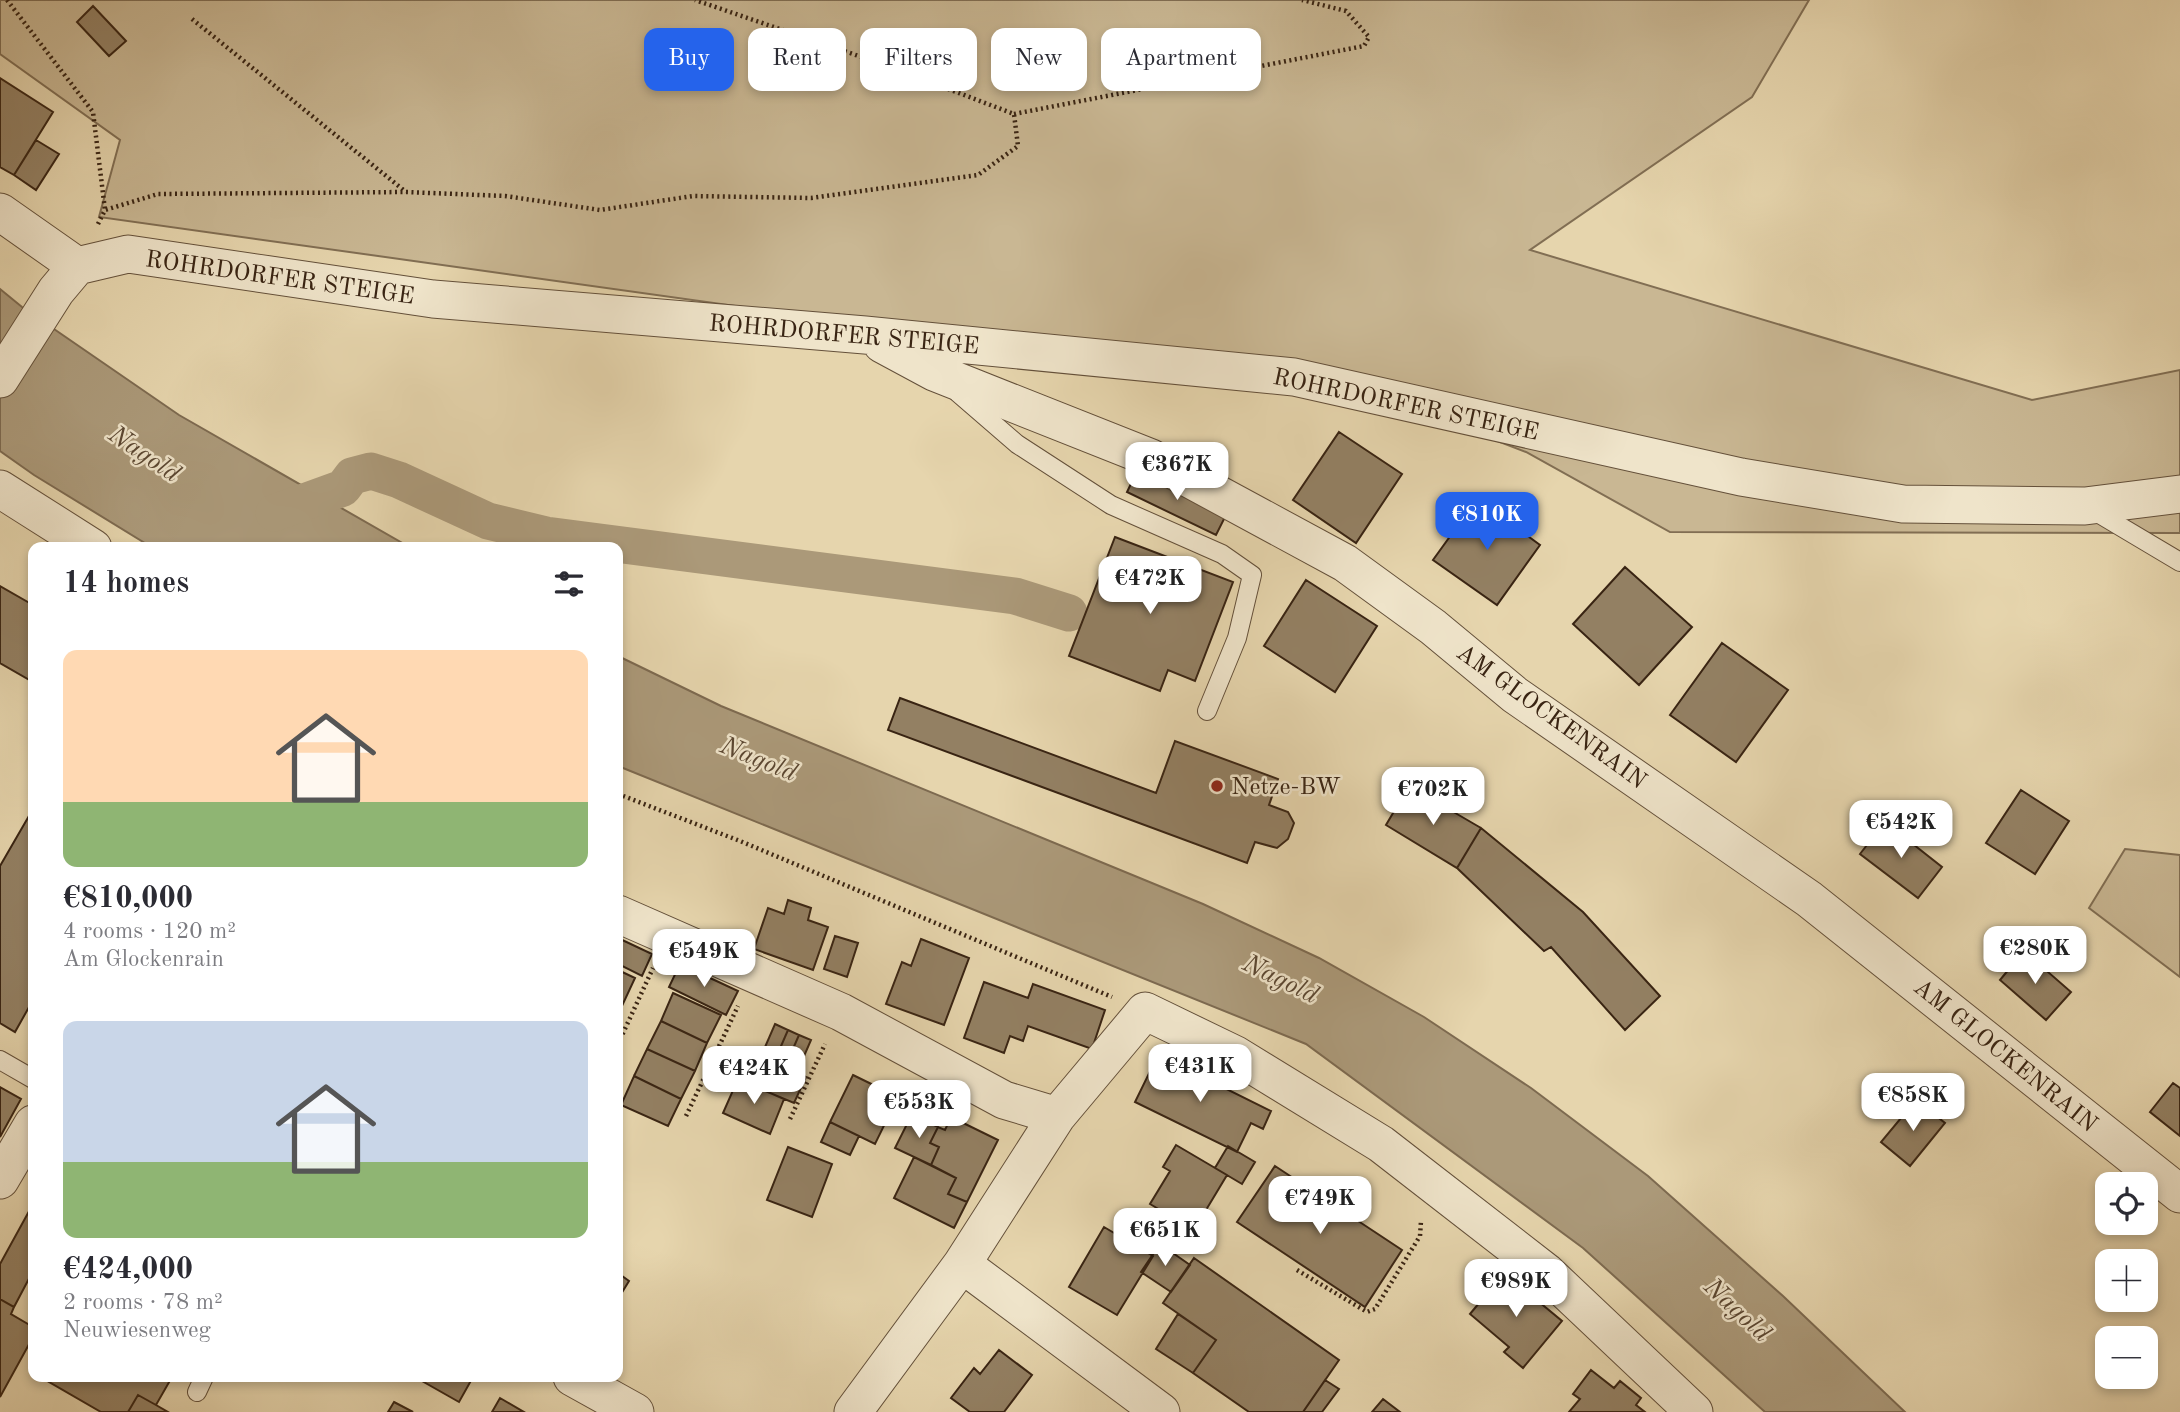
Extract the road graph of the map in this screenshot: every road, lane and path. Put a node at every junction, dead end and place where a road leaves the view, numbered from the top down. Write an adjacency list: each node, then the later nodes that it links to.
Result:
1 (7, 0): 7 (path)
2 (695, 0): 5 (path)
3 (1302, 0): 5 (path)
4 (192, 19): 6 (path)
5 (1014, 114): 6 (path)
6 (406, 192): 7 (path)
7 (105, 210): 9 (path)
8 (0, 212): 9 (street)
9 (66, 278): 10 (street, ROHRDORFER STEIGE); 12 (street)
10 (865, 335): 11 (street, AM GLOCKENRAIN); 15 (street, ROHRDORFER STEIGE)
11 (934, 372): 18 (lane); 34 (street, AM GLOCKENRAIN)
12 (0, 379)
13 (0, 489): 16 (street)
14 (2180, 494): 15 (street, ROHRDORFER STEIGE)
15 (2085, 506): 17 (lane)
16 (84, 542)
17 (2180, 562)
18 (1207, 711)
19 (623, 796): 23 (path)
20 (623, 916): 21 (street)
21 (668, 936): 22 (street); 25 (path)
22 (753, 974): 24 (street); 28 (path)
23 (1145, 1011): 29 (street); 33 (street)
24 (841, 1012): 29 (street); 30 (path)
25 (623, 1033)
26 (0, 1060): 27 (lane)
27 (28, 1076)
28 (686, 1116)
29 (1056, 1116): 35 (street)
30 (790, 1119)
31 (28, 1132): 32 (street)
32 (0, 1180)
33 (1434, 1184): 36 (path); 41 (street)
34 (2180, 1194)
35 (962, 1264): 39 (street); 40 (street)
36 (1297, 1270)
37 (581, 1382): 38 (street)
38 (635, 1412)
39 (852, 1412)
40 (1161, 1412)
41 (1694, 1412)

